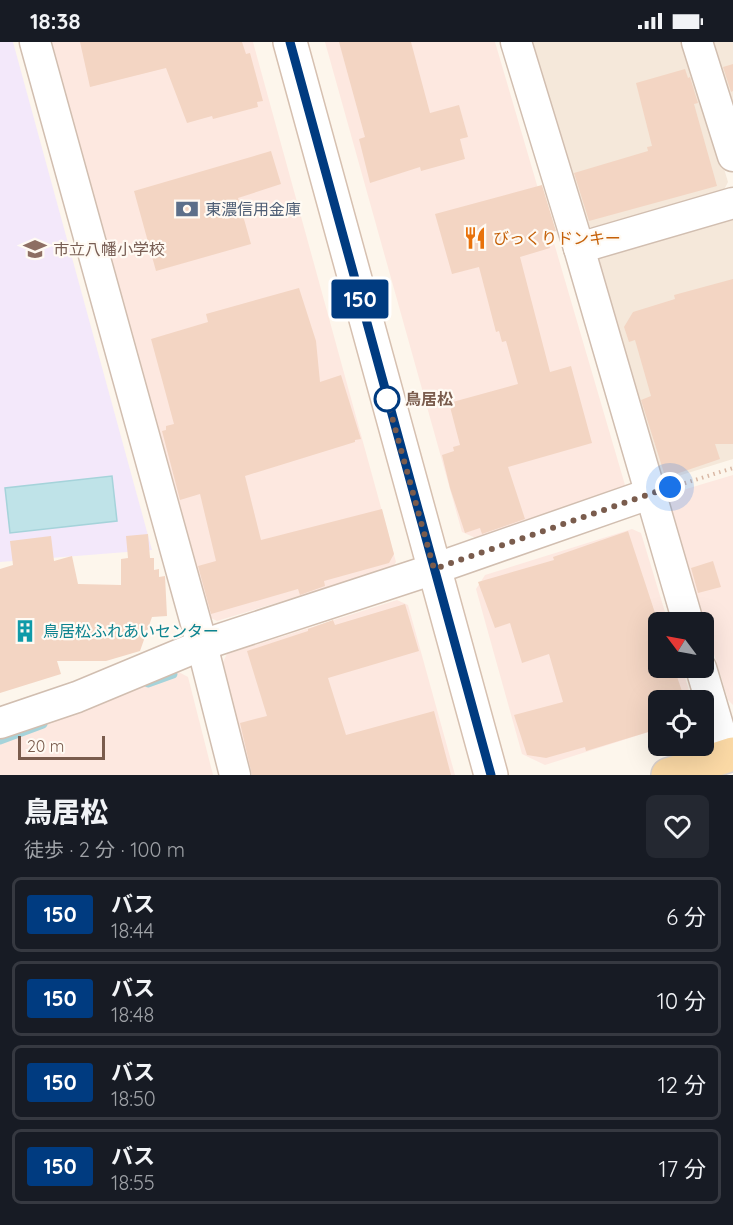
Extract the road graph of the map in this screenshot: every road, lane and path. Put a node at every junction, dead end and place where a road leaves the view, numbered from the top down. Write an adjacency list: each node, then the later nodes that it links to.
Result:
1 (35, 42): 12 (street)
2 (290, 42): 10 (main road)
3 (516, 42): 7 (street)
4 (698, 42): 5 (street)
5 (733, 156)
6 (733, 203): 7 (street)
7 (579, 248): 9 (street)
8 (733, 468): 9 (path)
9 (649, 494): 10 (street); 11 (street)
10 (434, 569): 12 (street); 17 (main road)
11 (685, 612)
12 (202, 645): 14 (street); 16 (street)
13 (704, 678): 15 (street)
14 (0, 723)
15 (730, 755): 18 (main road)
16 (235, 775)
17 (491, 775)
18 (668, 775)

